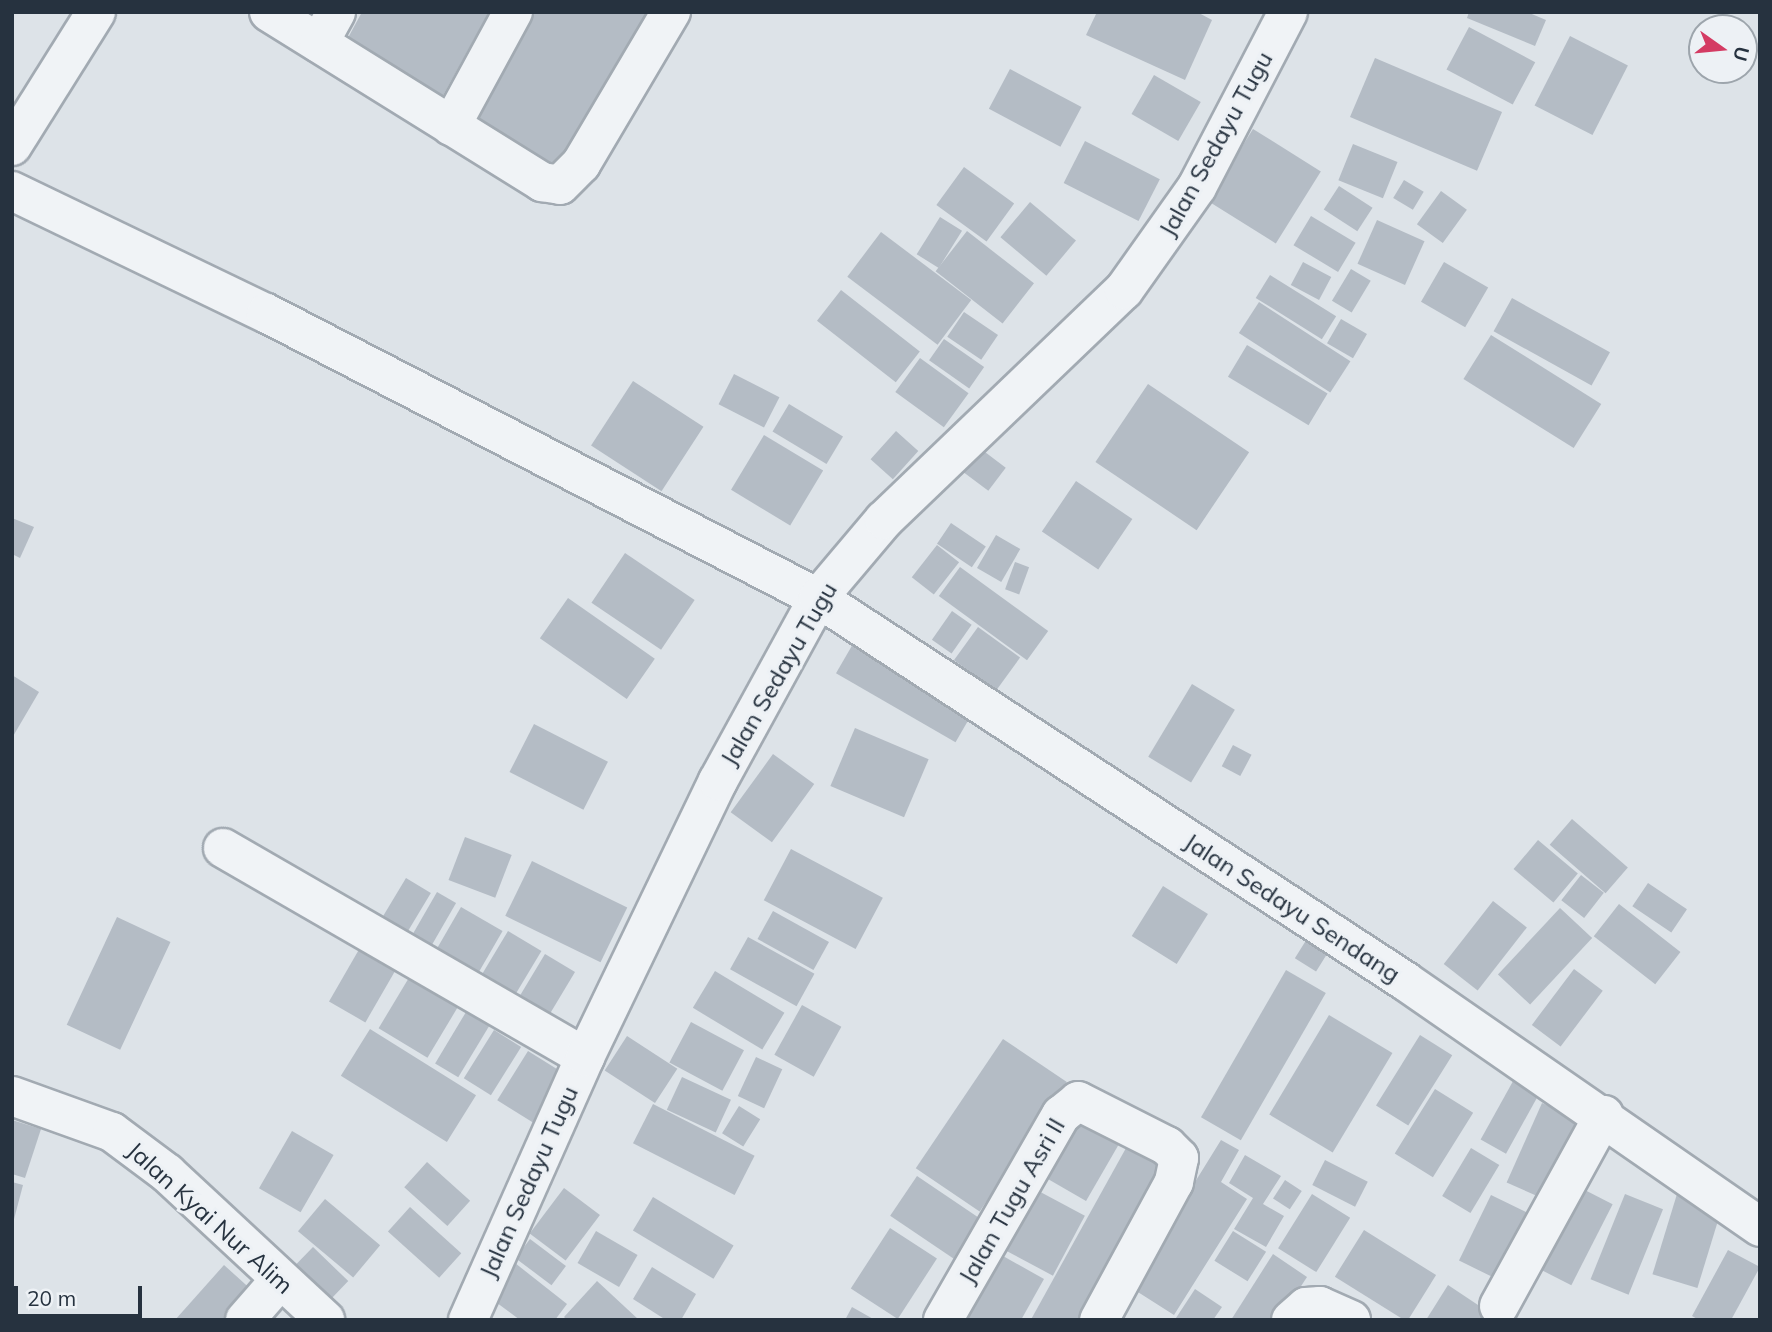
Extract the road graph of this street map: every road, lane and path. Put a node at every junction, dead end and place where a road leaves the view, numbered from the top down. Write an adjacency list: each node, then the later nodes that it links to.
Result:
1 (96, 12): 8 (street)
2 (269, 12): 6 (street)
3 (513, 12): 7 (street)
4 (671, 12): 7 (street)
5 (1288, 12): 10 (street, Jalan Sedayu Tugu)
6 (328, 28): 7 (street)
7 (451, 125)
8 (12, 146)
9 (12, 191): 10 (street, Jalan Sedayu Sendang)
10 (818, 598): 12 (street, Jalan Sedayu Tugu); 14 (street, Jalan Sedayu Sendang)
11 (223, 848): 12 (street)
12 (585, 1057): 20 (street, Jalan Sedayu Tugu)
13 (12, 1096): 16 (street, Jalan Kyai Nur Alim)
14 (1604, 1115): 15 (street, Jalan Sedayu Sendang); 17 (street)
15 (1760, 1227)
16 (279, 1281): 18 (street); 19 (street, Jalan Kyai Nur Alim)
17 (1499, 1306)
18 (245, 1320)
19 (325, 1320)
20 (468, 1320)
21 (943, 1320): 22 (street, Jalan Tugu Asri II)
22 (1100, 1320)
23 (1291, 1320): 24 (street)
24 (1351, 1320)

